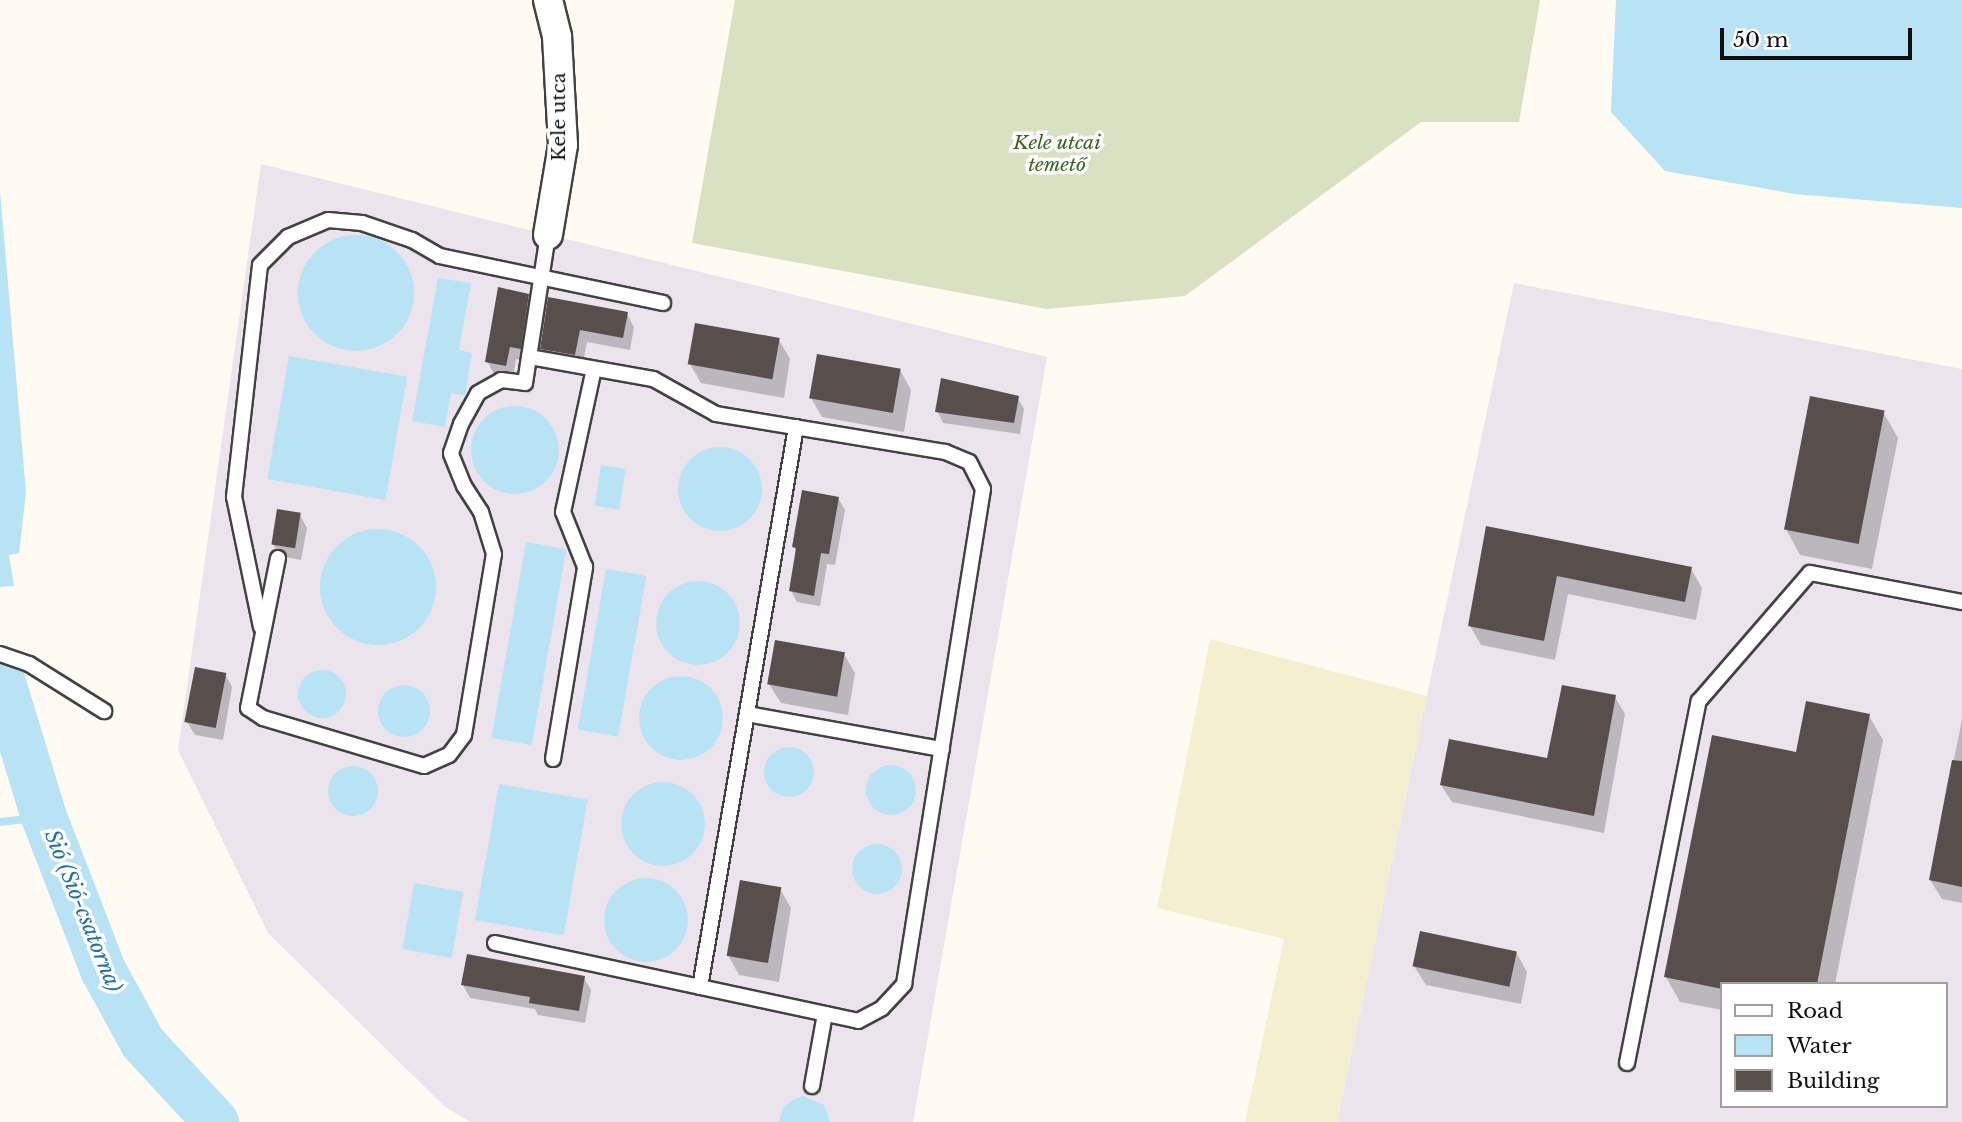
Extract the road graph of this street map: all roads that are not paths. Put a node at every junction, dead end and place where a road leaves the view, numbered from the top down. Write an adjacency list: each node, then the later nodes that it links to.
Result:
1 (548, 0): 2 (street, Kele utca)
2 (548, 235): 3 (lane)
3 (541, 277): 4 (lane); 5 (lane); 10 (lane)
4 (663, 303)
5 (529, 357): 6 (lane); 10 (lane)
6 (594, 369): 7 (lane); 15 (lane)
7 (796, 427): 13 (lane); 14 (lane)
8 (278, 558): 10 (lane)
9 (1962, 602): 19 (lane)
10 (262, 636)
11 (0, 654): 12 (lane)
12 (104, 711)
13 (747, 715): 14 (lane); 17 (lane)
14 (942, 749): 18 (lane)
15 (553, 759)
16 (495, 943): 17 (lane)
17 (700, 987): 18 (lane)
18 (825, 1014): 20 (lane)
19 (1628, 1063)
20 (812, 1086)

